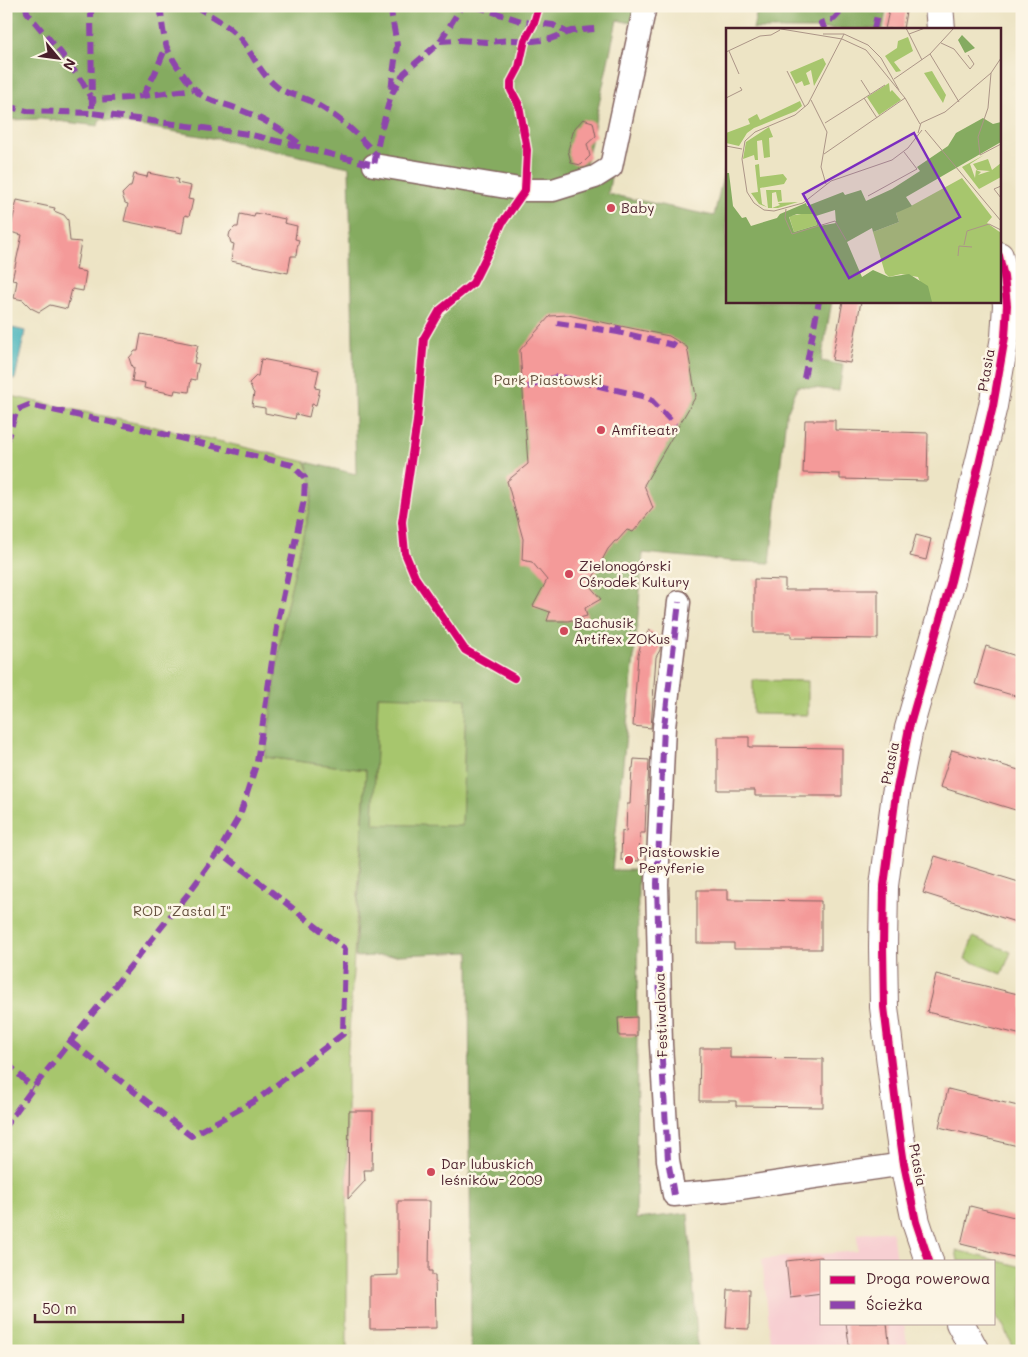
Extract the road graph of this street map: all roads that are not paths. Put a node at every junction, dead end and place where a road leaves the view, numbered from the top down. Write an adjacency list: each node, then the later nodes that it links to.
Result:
1 (644, 6): 4 (street)
2 (939, 6): 3 (street)
3 (941, 28)
4 (374, 165)
5 (1008, 270): 7 (street, Ptasia)
6 (679, 602): 7 (street, Festiwalowa)
7 (904, 1164): 8 (street, Ptasia)
8 (930, 1260)
9 (961, 1324): 10 (street)
10 (975, 1351)

